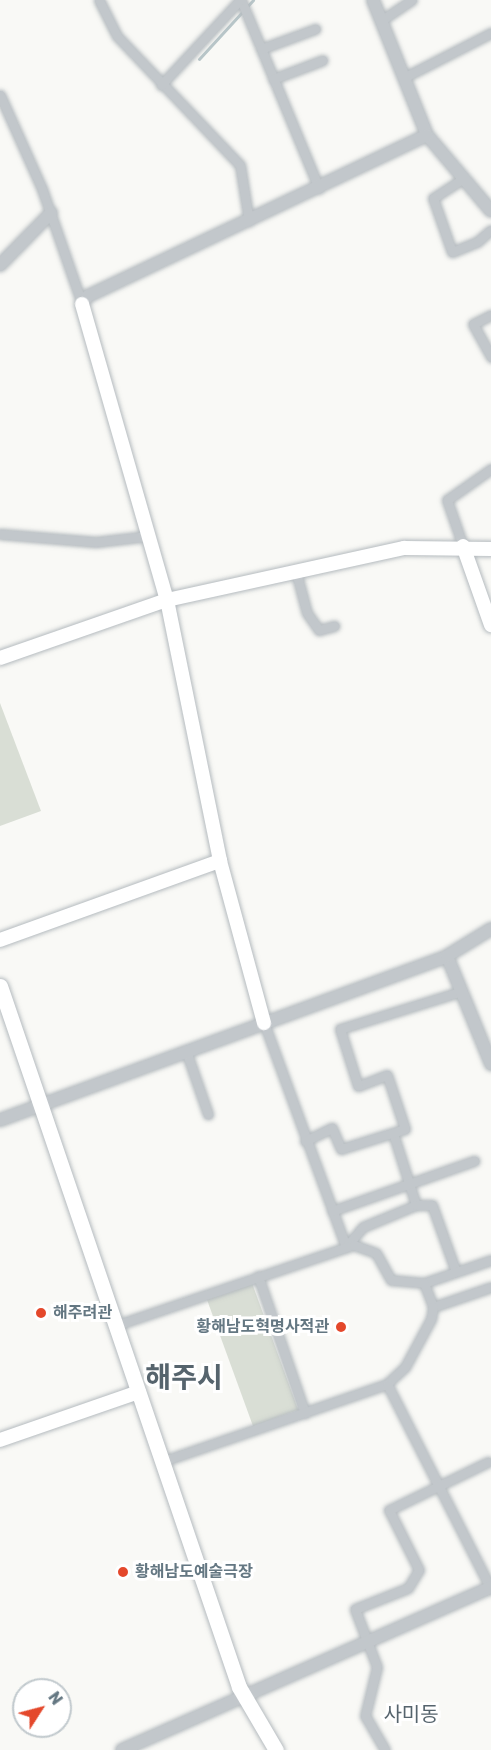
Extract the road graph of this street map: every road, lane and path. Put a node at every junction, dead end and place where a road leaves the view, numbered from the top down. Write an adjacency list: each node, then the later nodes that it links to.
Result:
1 (99, 0): 12 (street)
2 (240, 0): 8 (street); 12 (street)
3 (373, 0): 5 (street)
4 (412, 0): 5 (street)
5 (382, 20): 10 (street)
6 (315, 28): 8 (street)
7 (491, 33): 10 (street)
8 (261, 49): 11 (street)
9 (324, 60): 11 (street)
10 (405, 77): 14 (street)
11 (273, 79): 16 (street)
12 (161, 84): 19 (street)
13 (0, 95): 18 (street)
14 (427, 135): 15 (street); 16 (street)
15 (464, 178): 17 (street); 20 (street)
16 (319, 188): 19 (street)
17 (491, 211)
18 (51, 213): 21 (street); 22 (street)
19 (249, 222): 22 (street)
20 (491, 230)
21 (0, 265)
22 (82, 304): 27 (main road)
23 (491, 315): 24 (street)
24 (491, 357)
25 (491, 469): 28 (street)
26 (0, 534): 27 (street)
27 (148, 536): 31 (main road)
28 (463, 546): 29 (main road); 30 (main road); 32 (main road)
29 (491, 549)
30 (296, 572): 31 (main road); 33 (street)
31 (167, 600): 34 (main road); 35 (main road)
32 (491, 625)
33 (334, 626)
34 (0, 658)
35 (220, 861): 37 (main road); 41 (main road)
36 (491, 929): 38 (street)
37 (0, 940)
38 (447, 956): 40 (street); 41 (street)
39 (0, 986): 44 (main road)
40 (462, 991): 43 (street); 47 (street)
41 (264, 1023): 42 (street); 48 (street)
42 (186, 1051): 44 (street); 45 (street)
43 (491, 1064)
44 (41, 1103): 46 (street); 60 (main road)
45 (208, 1114)
46 (0, 1120)
47 (393, 1132): 48 (street); 50 (street)
48 (305, 1141): 52 (street)
49 (474, 1161): 50 (street)
50 (410, 1185): 51 (street); 52 (street)
51 (416, 1206): 53 (street); 55 (street)
52 (332, 1211): 53 (street)
53 (346, 1247): 56 (street); 57 (street)
54 (491, 1260): 55 (street)
55 (456, 1272): 57 (street)
56 (258, 1276): 60 (street); 63 (street)
57 (424, 1283): 59 (street)
58 (491, 1287): 59 (street)
59 (432, 1307): 61 (street)
60 (117, 1326): 62 (main road)
61 (387, 1384): 63 (street); 67 (street)
62 (140, 1392): 64 (main road); 65 (main road)
63 (305, 1413): 65 (street)
64 (0, 1440)
65 (163, 1461): 70 (main road)
66 (488, 1462): 67 (street)
67 (440, 1488): 68 (street); 69 (street)
68 (491, 1588): 69 (street)
69 (368, 1642): 70 (street); 73 (street)
70 (243, 1696): 71 (street); 72 (main road)
71 (122, 1750)
72 (276, 1750)
73 (385, 1750)

